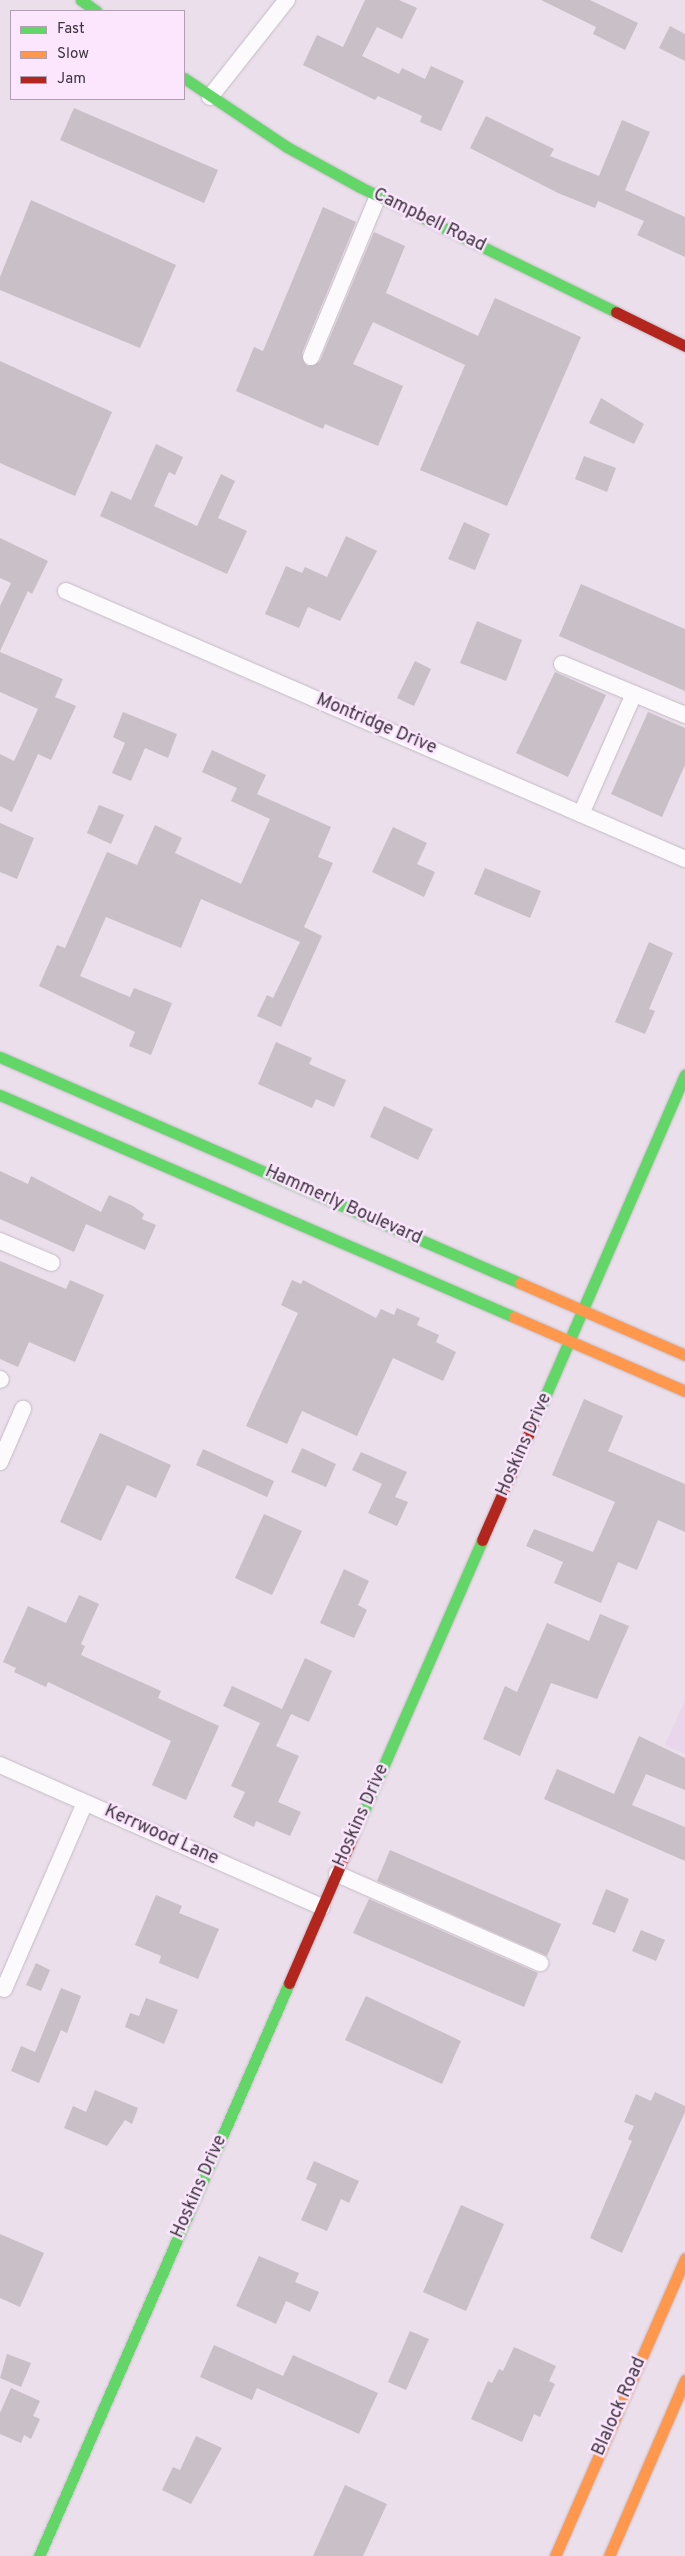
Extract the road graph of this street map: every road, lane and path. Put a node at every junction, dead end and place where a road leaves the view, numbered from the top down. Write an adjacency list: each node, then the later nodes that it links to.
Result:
1 (81, 0): 3 (street)
2 (287, 0): 5 (street)
3 (95, 10)
4 (185, 79): 5 (street, Campbell Road)
5 (210, 97): 6 (street, Campbell Road)
6 (378, 196): 7 (street, Campbell Road); 8 (street)
7 (685, 346)
8 (311, 357)
9 (66, 590): 13 (street, Montridge Drive)
10 (562, 664): 11 (street)
11 (634, 694): 12 (street); 13 (street)
12 (685, 715)
13 (581, 814): 14 (street, Montridge Drive)
14 (685, 860)
15 (0, 1057): 18 (street, Hammerly Boulevard)
16 (685, 1075): 22 (street, Hoskins Drive)
17 (0, 1095): 19 (street, Hammerly Boulevard)
18 (212, 1149): 19 (street); 22 (street, Hammerly Boulevard)
19 (197, 1180): 23 (street, Hammerly Boulevard)
20 (0, 1241): 21 (street)
21 (52, 1263)
22 (584, 1311): 23 (street, Hoskins Drive); 24 (street, Hammerly Boulevard)
23 (571, 1342): 25 (street, Hammerly Boulevard); 30 (street, Hoskins Drive)
24 (685, 1355)
25 (685, 1391)
26 (23, 1410): 27 (street)
27 (0, 1462)
28 (0, 1765): 29 (street, Kerrwood Lane)
29 (85, 1803): 31 (street, Kerrwood Lane); 33 (street)
30 (337, 1874): 31 (street, Hoskins Drive); 32 (street)
31 (322, 1907): 36 (street, Hoskins Drive)
32 (540, 1963)
33 (4, 1989)
34 (685, 2258): 37 (street, Blalock Road)
35 (685, 2380): 38 (street)
36 (39, 2556)
37 (555, 2556)
38 (609, 2556)

